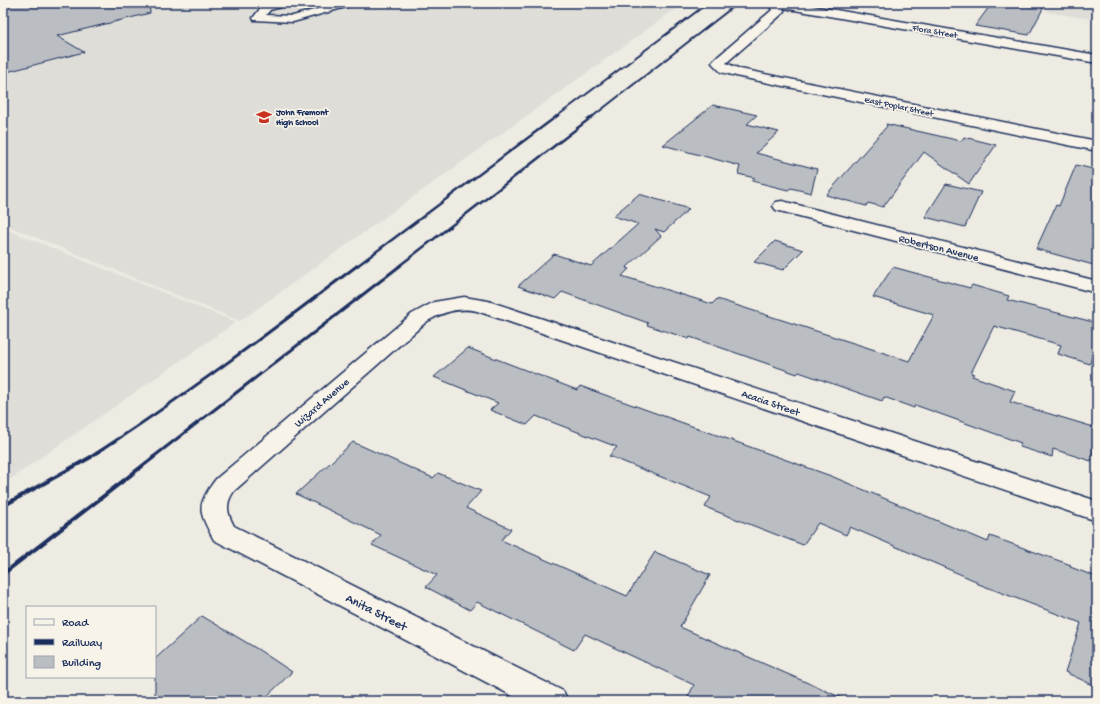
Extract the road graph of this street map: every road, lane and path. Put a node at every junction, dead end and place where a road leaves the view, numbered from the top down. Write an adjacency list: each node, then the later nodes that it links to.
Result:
1 (284, 3): 2 (lane)
2 (349, 3)
3 (774, 3): 4 (street, Flora Street); 5 (street, East Poplar Street)
4 (1097, 59)
5 (1097, 146)
6 (782, 206): 7 (street, Robertson Avenue)
7 (1097, 287)
8 (443, 306): 9 (street, Wizard Avenue); 10 (street, Acacia Street)
9 (213, 511): 11 (street, Anita Street)
10 (1097, 511)
11 (552, 701)

